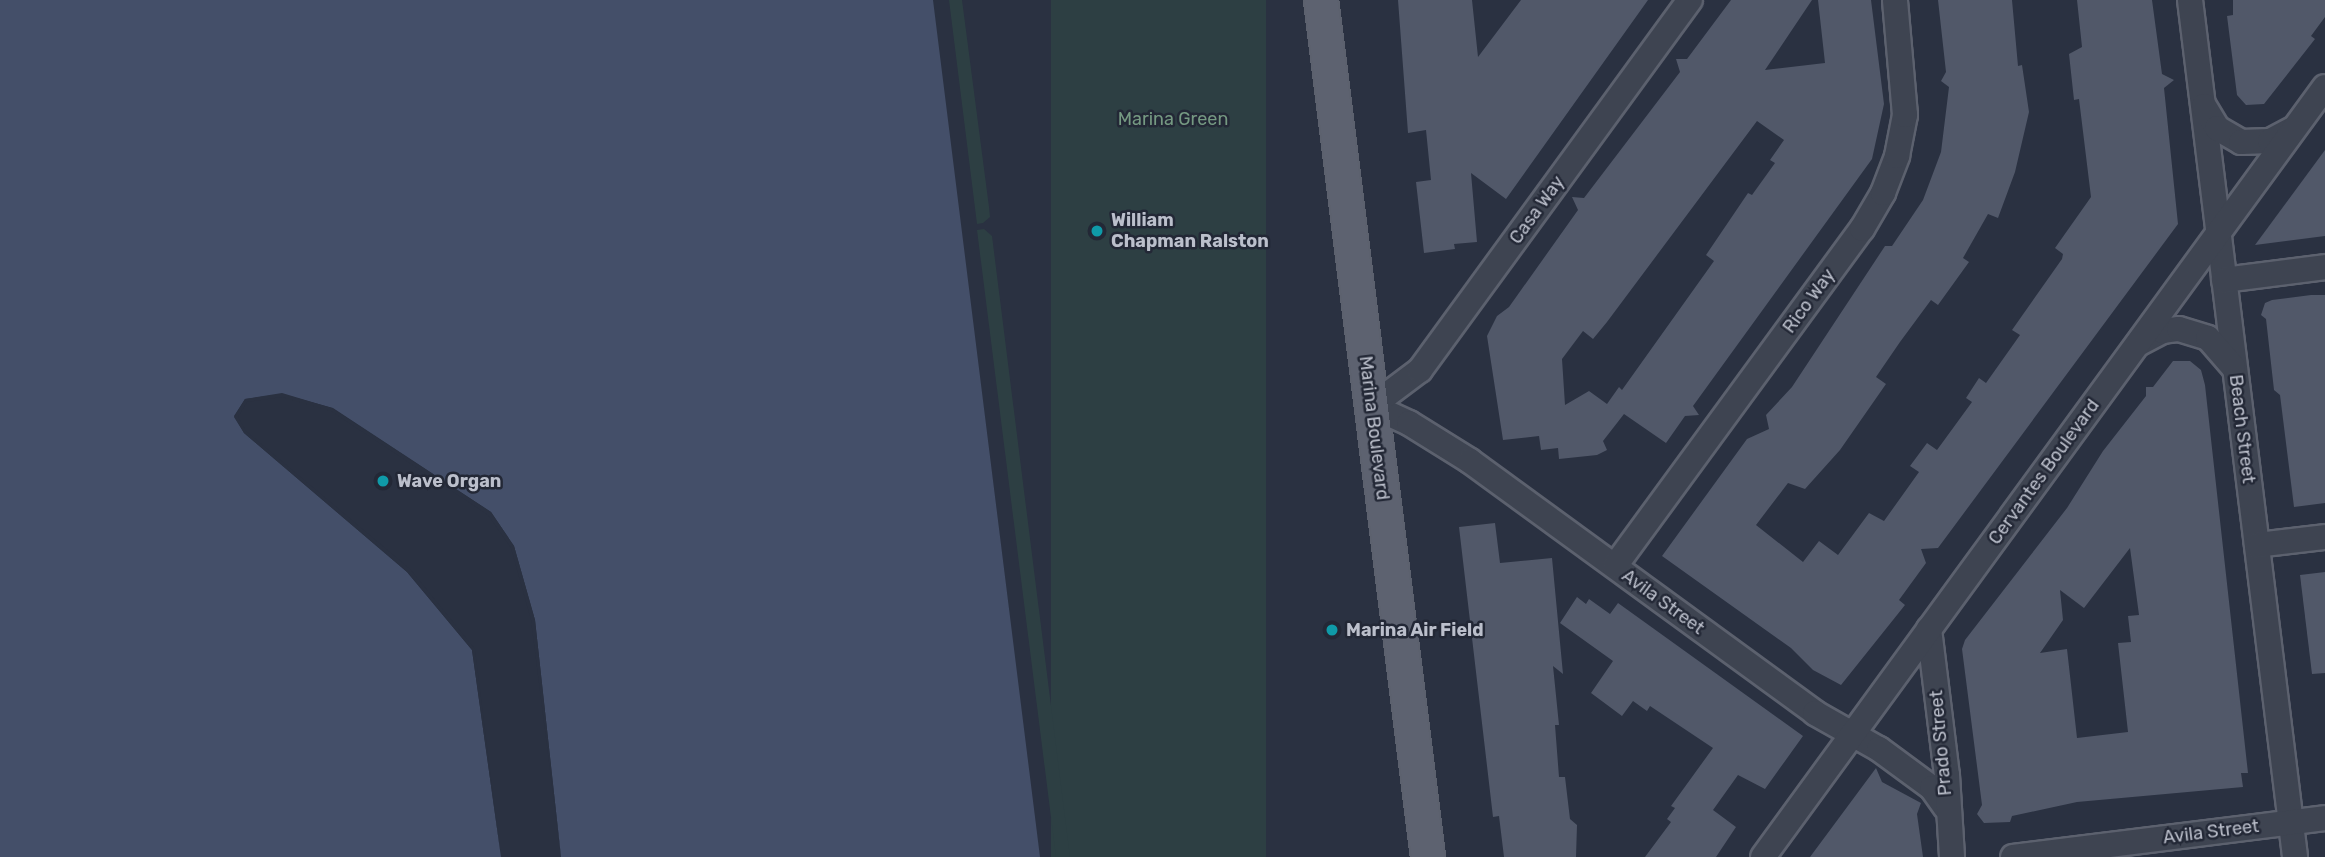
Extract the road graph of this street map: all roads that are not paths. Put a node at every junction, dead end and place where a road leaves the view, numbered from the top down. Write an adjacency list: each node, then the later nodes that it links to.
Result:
1 (1321, 0): 13 (main road, Marina Boulevard)
2 (1690, 0): 13 (street, Casa Way)
3 (1895, 0): 16 (street, Rico Way)
4 (2189, 0): 6 (street, Beach Street)
5 (2325, 87): 7 (street, Cervantes Boulevard)
6 (2202, 102): 7 (street); 8 (street, Beach Street)
7 (2297, 125): 8 (street, Cervantes Boulevard)
8 (2218, 233): 10 (street, Beach Street); 11 (street, Cervantes Boulevard)
9 (2325, 267): 10 (street)
10 (2224, 280): 12 (street, Beach Street)
11 (2135, 347): 12 (street); 17 (street, Cervantes Boulevard)
12 (2236, 375): 15 (street, Beach Street)
13 (1372, 406): 16 (street, Avila Street); 22 (main road, Marina Boulevard)
14 (2325, 537): 15 (street)
15 (2257, 545): 21 (street, Beach Street)
16 (1615, 566): 18 (street, Avila Street)
17 (1929, 629): 18 (street, Cervantes Boulevard); 19 (street, Prado Street)
18 (1852, 734): 19 (street, Avila Street); 23 (street, Cervantes Boulevard)
19 (1946, 808): 24 (street, Prado Street)
20 (2325, 818): 21 (street, Avila Street)
21 (2291, 822): 25 (street, Avila Street); 26 (street, Beach Street)
22 (1428, 857)
23 (1763, 857)
24 (1952, 857)
25 (2013, 857)
26 (2295, 857)

